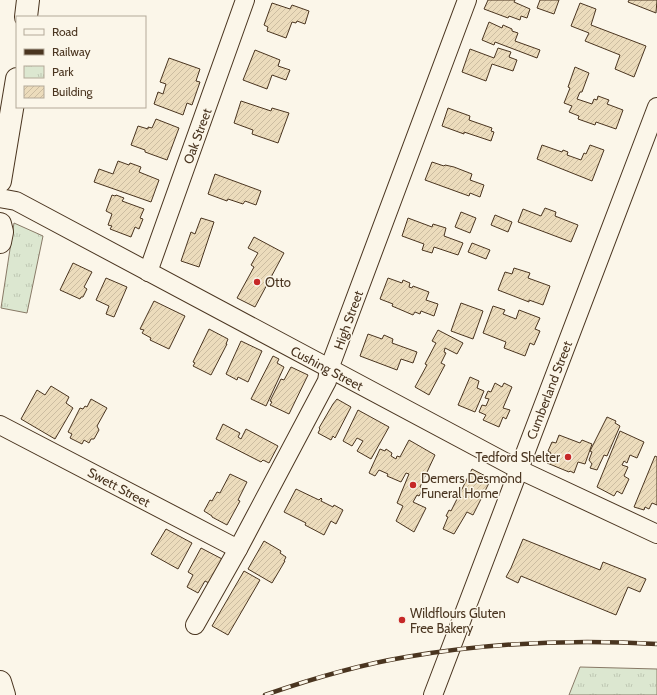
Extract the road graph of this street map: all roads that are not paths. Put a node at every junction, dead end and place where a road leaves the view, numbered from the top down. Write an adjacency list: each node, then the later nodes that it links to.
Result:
1 (28, 0): 4 (highway)
2 (245, 0): 11 (street, Oak Street)
3 (467, 0): 12 (street, High Street)
4 (26, 16)
5 (16, 85): 7 (highway)
6 (657, 107): 14 (street, Cumberland Street)
7 (0, 181)
8 (0, 198): 11 (street, Cushing Street)
9 (0, 224): 10 (highway)
10 (0, 242)
11 (148, 272): 12 (street, Cushing Street)
12 (329, 369): 14 (street, Cushing Street); 16 (street, High Street)
13 (0, 425): 16 (street, Swett Street)
14 (518, 469): 15 (street, Cushing Street); 20 (street, Cumberland Street)
15 (657, 534)
16 (238, 549): 17 (street, High Street)
17 (196, 625)
18 (0, 682): 19 (highway)
19 (4, 695)
20 (432, 695)

